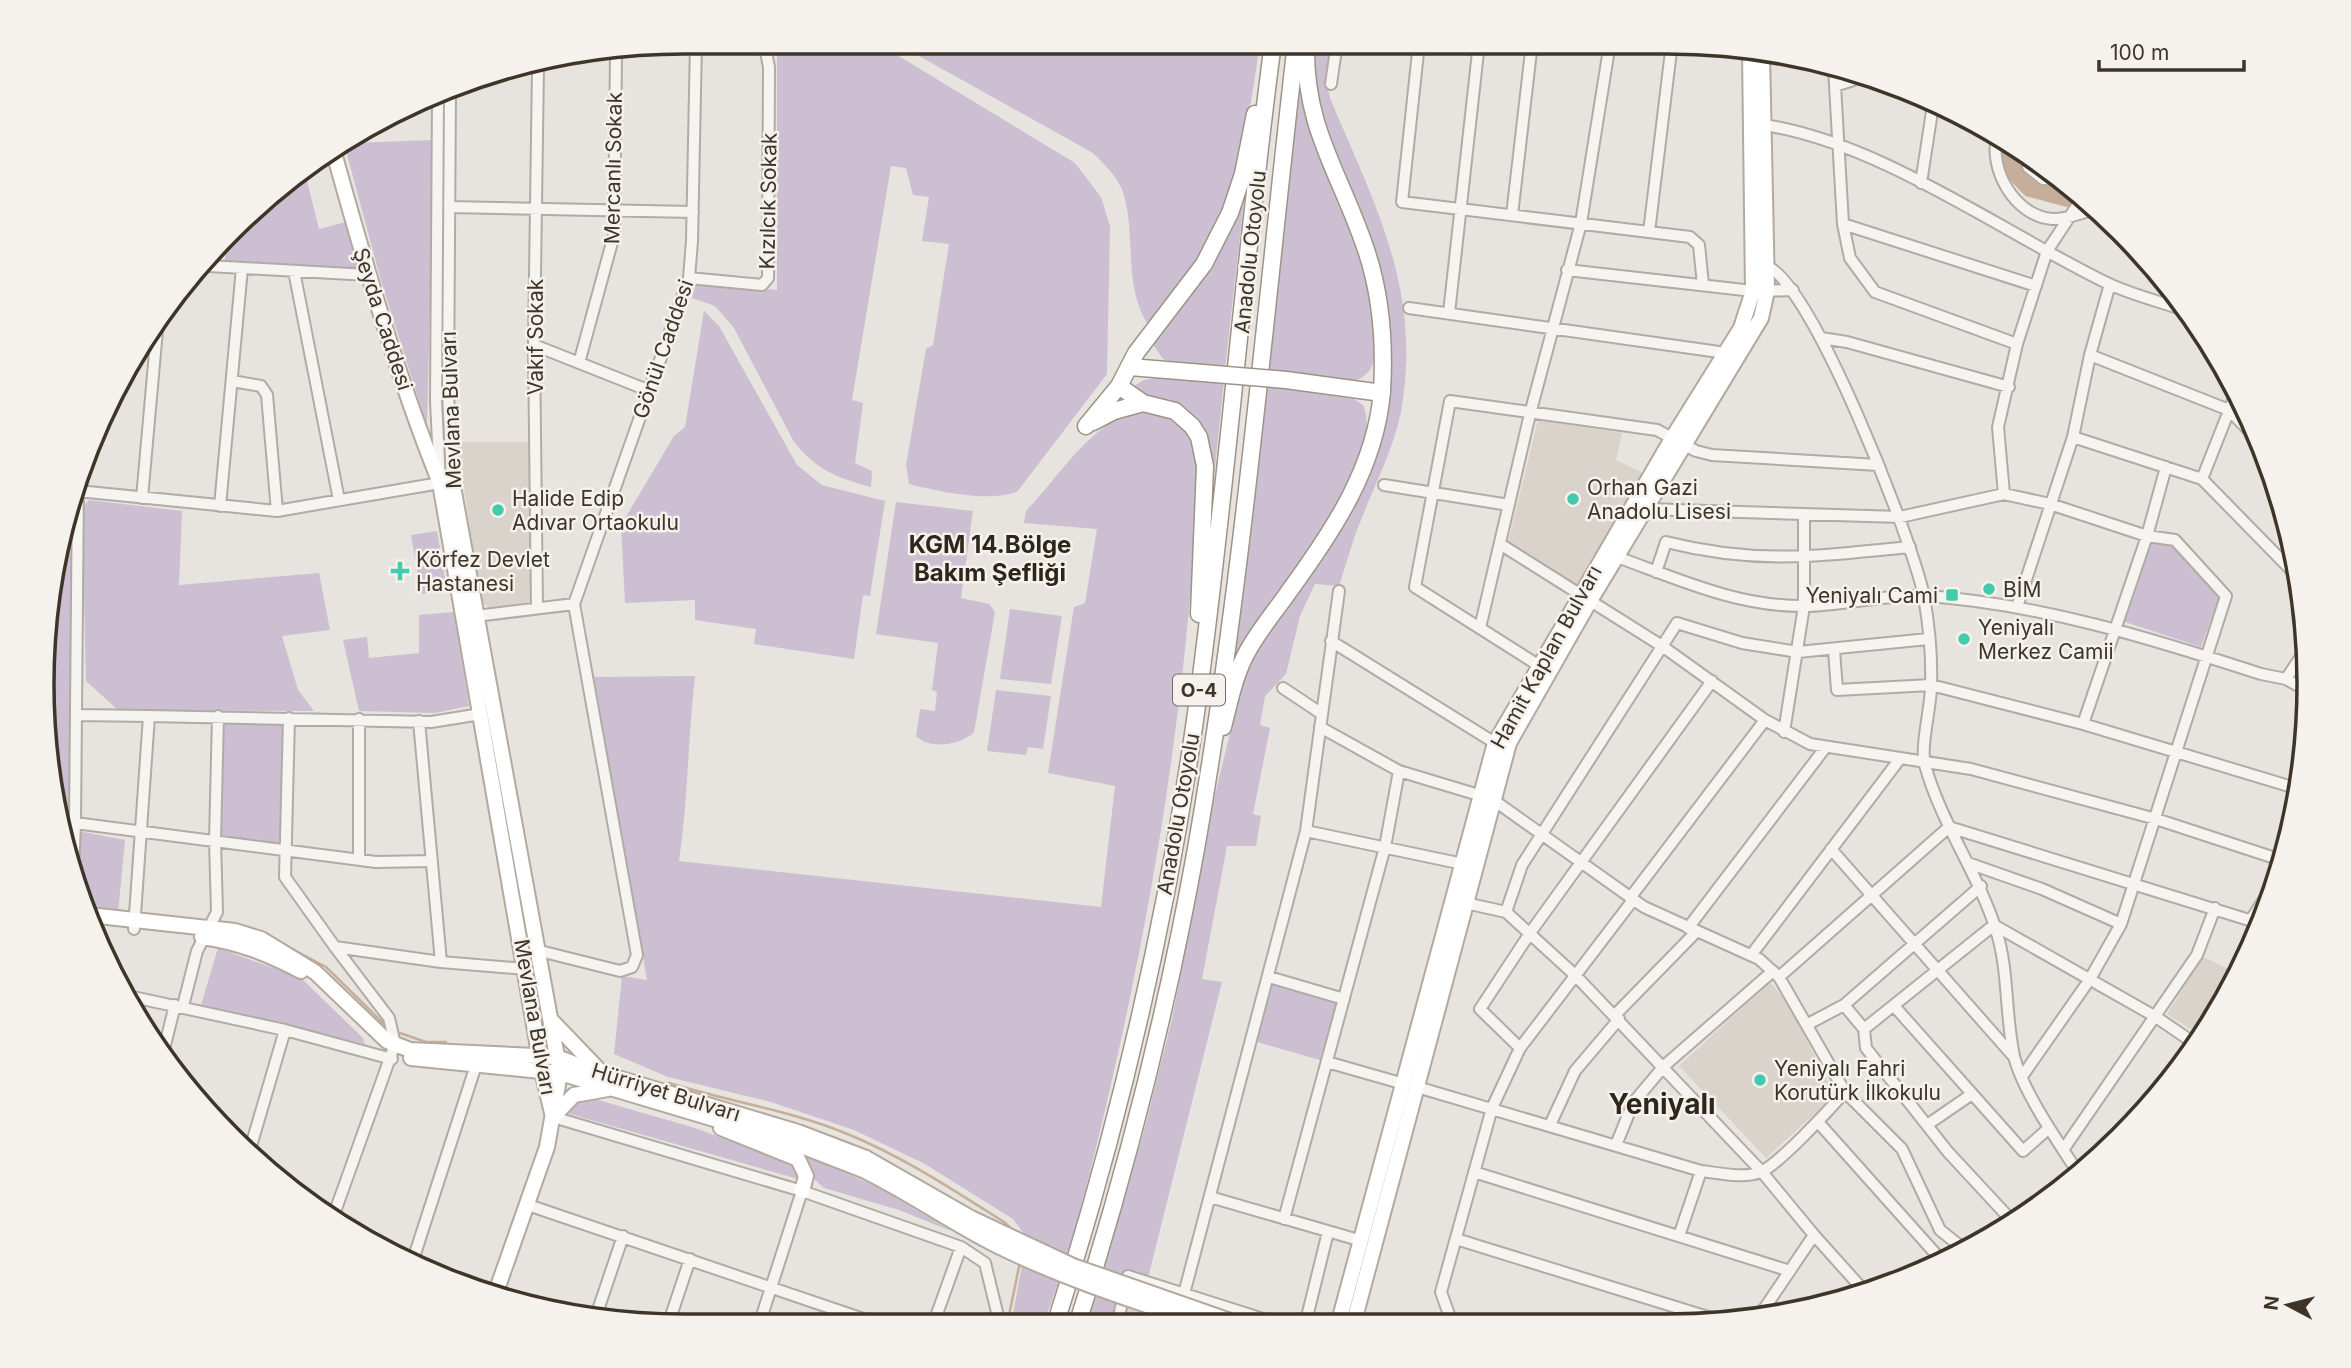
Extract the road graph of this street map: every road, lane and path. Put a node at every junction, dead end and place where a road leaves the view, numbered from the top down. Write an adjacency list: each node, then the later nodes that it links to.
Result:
1 (696, 54): 34 (street, Gönül Caddesi)
2 (766, 54): 48 (street, Kızılcık Sokak)
3 (1265, 54): 58 (highway)
4 (1272, 54): 131 (highway, Anadolu Otoyolu / O-4)
5 (1295, 54): 149 (highway, Anadolu Otoyolu / O-4)
6 (1306, 54): 72 (highway)
7 (1335, 54): 19 (street)
8 (1418, 54): 32 (street)
9 (1478, 54): 32 (street)
10 (1531, 54): 36 (street)
11 (1608, 54): 38 (street)
12 (1671, 54): 40 (street)
13 (616, 59): 33 (street, Mercanlı Sokak)
14 (1750, 60): 43 (main road, Hamit Kaplan Bulvarı)
15 (1762, 62): 24 (main road, Hamit Kaplan Bulvarı)
16 (538, 72): 31 (street, Vakıf Sokak)
17 (1835, 77): 20 (street)
18 (1848, 82): 20 (street)
19 (1331, 85)
20 (1835, 86): 25 (street)
21 (450, 100): 29 (street, Mevlana Bulvarı)
22 (438, 104): 83 (street, Mevlana Bulvarı)
23 (1932, 113): 28 (street)
24 (1764, 125): 25 (street); 43 (main road, Hamit Kaplan Bulvarı)
25 (1838, 145): 28 (street); 39 (street)
26 (1996, 148): 37 (street)
27 (336, 159): 47 (main road, Şeyda Caddesi)
28 (1921, 183): 41 (street)
29 (449, 206): 31 (street); 83 (street, Mevlana Bulvarı)
30 (2077, 206): 37 (street)
31 (537, 208): 33 (street); 62 (street, Vakıf Sokak)
32 (1461, 209): 36 (street); 56 (street)
33 (615, 210): 34 (street); 65 (street, Mercanlı Sokak)
34 (693, 212): 48 (street, Gönül Caddesi)
35 (2083, 212): 37 (street)
36 (1512, 215): 38 (street)
37 (2071, 215): 41 (street)
38 (1581, 223): 40 (street); 45 (street)
39 (1843, 224): 51 (street); 61 (street)
40 (1649, 232): 50 (street)
41 (2048, 251): 49 (street); 51 (street)
42 (216, 264): 44 (street)
43 (1760, 265): 52 (street); 53 (main road, Hamit Kaplan Bulvarı)
44 (242, 268): 46 (street); 68 (street)
45 (1567, 270): 50 (street); 57 (street)
46 (294, 271): 47 (street); 89 (street)
47 (368, 275): 83 (main road, Şeyda Caddesi)
48 (688, 278): 71 (street, Gönül Caddesi)
49 (2110, 284): 54 (street); 64 (street)
50 (1703, 285): 53 (street)
51 (2036, 286): 61 (street)
52 (1793, 290): 53 (street); 59 (street)
53 (1760, 291): 63 (main road, Hamit Kaplan Bulvarı); 79 (main road, Hamit Kaplan Bulvarı)
54 (2170, 305)
55 (1409, 308): 56 (street)
56 (1449, 313): 57 (street)
57 (1553, 330): 63 (street); 76 (street)
58 (1149, 337): 66 (highway); 67 (highway)
59 (1821, 338): 70 (street); 80 (street)
60 (156, 341): 88 (street)
61 (2017, 344): 70 (street)
62 (534, 345): 65 (street); 111 (street, Vakıf Sokak)
63 (1726, 353): 79 (main road, Hamit Kaplan Bulvarı)
64 (2090, 355): 75 (street); 78 (street)
65 (579, 363): 71 (street)
66 (1130, 367): 67 (highway); 69 (highway)
67 (1168, 369): 72 (highway, bridge)
68 (232, 381): 92 (street); 94 (street)
69 (1119, 387): 73 (highway); 73 (highway)
70 (2009, 387): 87 (street)
71 (650, 391): 108 (street, Gönül Caddesi)
72 (1382, 393): 149 (highway)
73 (1143, 403): 131 (highway)
74 (2231, 404): 75 (street)
75 (2229, 410): 77 (street); 82 (street)
76 (1530, 414): 79 (street); 86 (street); 91 (street)
77 (2239, 420)
78 (2073, 437): 81 (street); 90 (street)
79 (1678, 441): 80 (street); 93 (main road, Hamit Kaplan Bulvarı); 107 (main road, Hamit Kaplan Bulvarı)
80 (1878, 466): 97 (street)
81 (2166, 467): 82 (street); 98 (street)
82 (2202, 479): 103 (street)
83 (446, 482): 89 (street); 112 (main road, Mevlana Bulvarı); 128 (main road, Mevlana Bulvarı)
84 (1384, 485): 86 (street)
85 (86, 490): 88 (street)
86 (1432, 493): 91 (street); 113 (street)
87 (2004, 494): 90 (street); 97 (street)
88 (142, 498): 92 (street)
89 (340, 500): 94 (street)
90 (2050, 504): 98 (street); 110 (street)
91 (1509, 505): 99 (street)
92 (220, 506): 94 (street)
93 (1644, 509): 96 (street); 101 (main road, Hamit Kaplan Bulvarı)
94 (277, 511)
95 (78, 515): 130 (street)
96 (1804, 516): 97 (street); 102 (street)
97 (1900, 517): 100 (street)
98 (2147, 536): 114 (street); 120 (street)
99 (1500, 544): 107 (street); 113 (street)
100 (1910, 547): 102 (street); 106 (street)
101 (1616, 557): 104 (street); 107 (main road, Hamit Kaplan Bulvarı)
102 (1804, 558): 104 (street); 109 (street)
103 (2285, 564)
104 (1657, 572): 109 (street)
105 (1339, 591): 116 (street)
106 (1924, 596): 109 (street); 110 (street); 115 (street)
107 (1586, 597): 117 (street); 122 (main road, Hamit Kaplan Bulvarı); 148 (main road, Hamit Kaplan Bulvarı)
108 (574, 604): 111 (street); 185 (street, Gönül Caddesi)
109 (1804, 606): 119 (street)
110 (2017, 607): 114 (street)
111 (537, 608): 112 (street)
112 (476, 616): 185 (main road, Mevlana Bulvarı)
113 (1480, 628): 122 (street)
114 (2115, 630): 120 (street); 138 (street)
115 (1928, 639): 118 (street); 125 (street)
116 (1331, 641): 129 (street); 141 (street)
117 (1662, 646): 119 (street); 124 (street); 155 (street)
118 (1834, 650): 119 (street); 125 (street)
119 (1798, 652): 140 (street)
120 (2206, 656): 123 (street); 143 (street)
121 (2296, 664): 123 (street)
122 (1538, 665): 141 (main road, Hamit Kaplan Bulvarı)
123 (2286, 679): 126 (street)
124 (1712, 681): 136 (street); 164 (street)
125 (1931, 685): 138 (street); 145 (street)
126 (2297, 685)
127 (1283, 688): 129 (street)
128 (481, 714): 137 (street); 188 (main road, Mevlana Bulvarı)
129 (1322, 714): 139 (street)
130 (77, 715): 132 (street); 151 (street)
131 (1196, 715): 270 (highway, Anadolu Otoyolu / O-4)
132 (149, 716): 133 (street); 154 (street)
133 (218, 716): 134 (street); 157 (street)
134 (289, 718): 135 (street); 160 (street)
135 (359, 719): 137 (street); 162 (street)
136 (1765, 720): 140 (street); 170 (street)
137 (419, 722): 163 (street)
138 (2083, 724): 143 (street)
139 (1320, 727): 146 (street); 153 (street)
140 (1784, 732): 142 (street)
141 (1495, 743): 148 (main road, Hamit Kaplan Bulvarı)
142 (1825, 748): 144 (street); 180 (street)
143 (2176, 753): 147 (street); 150 (street)
144 (1899, 760): 145 (street); 159 (street)
145 (1924, 762): 150 (street); 152 (street)
146 (1399, 771): 148 (street); 158 (street)
147 (2288, 786)
148 (1486, 797): 155 (street); 166 (main road, Hamit Kaplan Bulvarı); 171 (main road, Hamit Kaplan Bulvarı)
149 (1203, 800): 271 (highway, Anadolu Otoyolu / O-4)
150 (2156, 819): 161 (street); 168 (street)
151 (75, 823): 154 (street); 156 (street)
152 (1949, 827): 165 (street); 168 (street); 169 (street)
153 (1306, 831): 158 (street); 192 (street)
154 (143, 832): 157 (street); 178 (street)
155 (1541, 835): 164 (street); 173 (street)
156 (74, 840)
157 (215, 841): 160 (street); 181 (street)
158 (1385, 847): 166 (street); 195 (street)
159 (1831, 849): 169 (street); 186 (street)
160 (284, 851): 162 (street); 184 (street)
161 (2272, 857)
162 (359, 860): 163 (street)
163 (432, 861): 187 (street)
164 (1582, 863): 170 (street); 182 (street)
165 (1968, 863): 167 (street); 177 (street)
166 (1463, 864): 171 (main road, Hamit Kaplan Bulvarı)
167 (1981, 886): 179 (street); 183 (street)
168 (2135, 886): 172 (street); 177 (street)
169 (1873, 896): 183 (street); 190 (street)
170 (1631, 899): 180 (street); 191 (street)
171 (1459, 902): 173 (street); 221 (main road, Hamit Kaplan Bulvarı)
172 (2215, 908): 175 (street); 200 (street)
173 (1506, 912): 182 (street)
174 (99, 917): 178 (main road, Hürriyet Bulvarı)
175 (2251, 920)
176 (102, 924): 178 (main road, Hürriyet Bulvarı)
177 (2121, 924): 193 (street)
178 (134, 925): 181 (main road, Hürriyet Bulvarı)
179 (1994, 925): 189 (street); 193 (street); 212 (street)
180 (1693, 929): 186 (street); 199 (street)
181 (207, 933): 197 (street); 209 (main road, Hürriyet Bulvarı)
182 (1530, 933): 191 (street); 208 (street)
183 (1916, 943): 189 (street); 196 (street)
184 (335, 947): 187 (street); 209 (street)
185 (536, 950): 202 (main road, Mevlana Bulvarı)
186 (1752, 954): 190 (street)
187 (441, 962): 188 (street)
188 (526, 970): 201 (main road, Mevlana Bulvarı)
189 (1938, 970): 198 (street); 212 (street)
190 (1776, 974): 203 (street); 216 (street)
191 (1575, 975): 199 (street); 208 (street)
192 (1269, 977): 195 (street); 241 (street)
193 (2090, 979): 200 (street); 220 (street)
194 (138, 998): 197 (street)
195 (1344, 999): 213 (street)
196 (1844, 1005): 203 (street); 204 (street)
197 (179, 1006): 205 (street); 207 (street)
198 (1895, 1007): 204 (street); 224 (street)
199 (1617, 1017): 216 (street); 229 (street)
200 (2156, 1017): 206 (street); 234 (street)
201 (534, 1019): 210 (main road, Mevlana Bulvarı); 214 (main road)
202 (550, 1019): 211 (main road, Mevlana Bulvarı); 219 (main road)
203 (1808, 1024): 223 (street)
204 (1864, 1029): 230 (street)
205 (285, 1030): 209 (street); 232 (street)
206 (2188, 1039)
207 (166, 1043)
208 (1520, 1048): 225 (street)
209 (394, 1052): 214 (main road, Hürriyet Bulvarı); 215 (main road, Hürriyet Bulvarı); 243 (street)
210 (540, 1056): 211 (main road, Hürriyet Bulvarı); 214 (main road, Hürriyet Bulvarı); 217 (main road, Mevlana Bulvarı)
211 (557, 1057): 218 (main road, Mevlana Bulvarı); 219 (main road, Hürriyet Bulvarı)
212 (2015, 1058): 220 (street)
213 (1326, 1062): 221 (street); 245 (street)
214 (522, 1063): 215 (main road, Hürriyet Bulvarı); 217 (main road, Hürriyet Bulvarı); 227 (main road)
215 (476, 1065): 254 (street)
216 (1664, 1066): 233 (street); 239 (street)
217 (542, 1072): 218 (main road, Hürriyet Bulvarı); 227 (main road, Mevlana Bulvarı)
218 (560, 1073): 222 (main road, Hürriyet Bulvarı); 227 (main road, Mevlana Bulvarı)
219 (606, 1074): 235 (main road, Hürriyet Bulvarı)
220 (2023, 1075): 231 (street)
221 (1411, 1085): 225 (street); 251 (main road, Hamit Kaplan Bulvarı); 278 (main road, Hamit Kaplan Bulvarı)
222 (615, 1089): 226 (main road, Hürriyet Bulvarı); 227 (main road)
223 (1845, 1092): 228 (street); 252 (street)
224 (1972, 1094): 230 (street); 231 (street)
225 (1492, 1108): 229 (street); 238 (street)
226 (682, 1109): 235 (main road, Hürriyet Bulvarı); 240 (main road)
227 (554, 1117): 240 (street); 242 (main road)
228 (1818, 1122): 239 (street); 255 (street)
229 (1550, 1125): 233 (street)
230 (1927, 1125): 244 (street)
231 (2049, 1128): 234 (street)
232 (252, 1141)
233 (1616, 1145): 237 (street)
234 (2063, 1150): 236 (street)
235 (864, 1164): 273 (main road, Hürriyet Bulvarı, bridge); 274 (main road, Hürriyet Bulvarı, bridge)
236 (2073, 1165)
237 (1701, 1171): 239 (street); 249 (street)
238 (1474, 1172): 249 (street); 250 (street)
239 (1762, 1172): 247 (street)
240 (802, 1191): 253 (street); 260 (street)
241 (1210, 1197): 245 (street); 261 (street)
242 (528, 1205): 248 (street); 259 (main road)
243 (336, 1209)
244 (2006, 1214)
245 (1284, 1219): 246 (street)
246 (1328, 1232): 251 (street); 276 (street)
247 (1814, 1235): 257 (street); 258 (street)
248 (623, 1236): 256 (street); 263 (street)
249 (1679, 1236): 257 (street)
250 (1456, 1238): 265 (street); 279 (street)
251 (1362, 1241): 277 (main road, Hamit Kaplan Bulvarı)
252 (1956, 1243)
253 (961, 1247): 268 (street); 269 (street)
254 (415, 1254)
255 (1935, 1254)
256 (690, 1259): 260 (street); 264 (street)
257 (1790, 1271): 262 (street)
258 (1858, 1284)
259 (499, 1285)
260 (771, 1286): 266 (street); 267 (street)
261 (1184, 1294): 272 (street); 275 (street)
262 (1767, 1305)
263 (599, 1307)
264 (672, 1313)
265 (1694, 1313)
266 (762, 1314)
267 (836, 1314)
268 (937, 1314)
269 (996, 1314)
270 (1058, 1314)
271 (1080, 1314)
272 (1119, 1314)
273 (1173, 1314)
274 (1209, 1314)
275 (1247, 1314)
276 (1307, 1314)
277 (1341, 1314)
278 (1356, 1314)
279 (1449, 1314)

